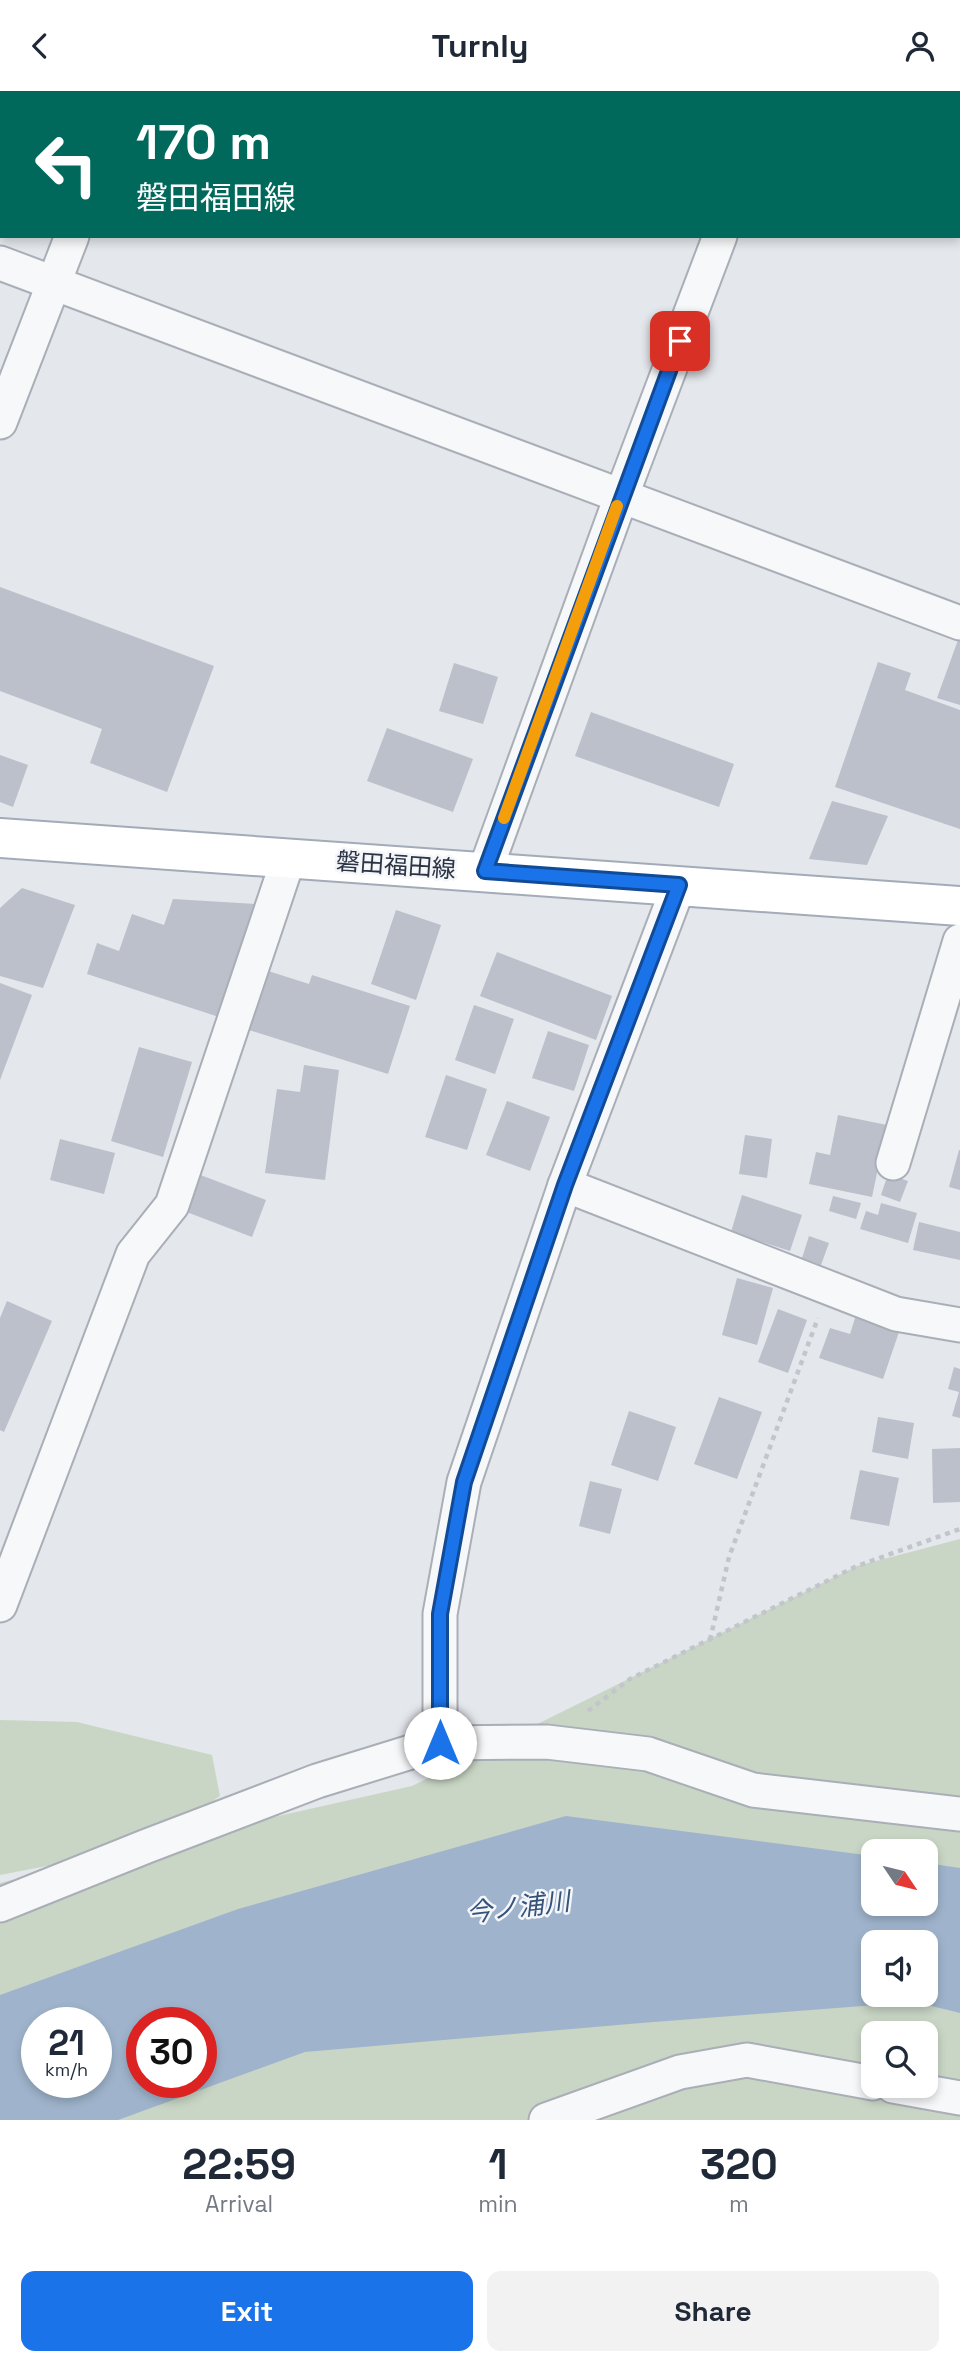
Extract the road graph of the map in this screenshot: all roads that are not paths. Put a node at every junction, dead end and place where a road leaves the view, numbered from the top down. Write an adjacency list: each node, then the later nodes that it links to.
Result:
1 (71, 238): 4 (street)
2 (719, 238): 6 (street)
3 (0, 263): 4 (street)
4 (53, 283): 5 (street); 6 (street)
5 (0, 422)
6 (621, 497): 7 (street); 10 (street)
7 (960, 623)
8 (0, 838): 9 (main road, 磐田福田線)
9 (289, 857): 10 (main road, 磐田福田線); 17 (street)
10 (485, 871): 11 (main road, 磐田福田線)
11 (679, 885): 12 (main road, 磐田福田線); 15 (street)
12 (960, 906)
13 (960, 941): 14 (street)
14 (893, 1163)
15 (565, 1185): 16 (street); 18 (street)
16 (960, 1325)
17 (0, 1605)
18 (440, 1743): 19 (street); 20 (street)
19 (960, 1814)
20 (0, 1905)
21 (861, 2081): 24 (street)
22 (938, 2094): 23 (street)
23 (960, 2098)
24 (546, 2120)

